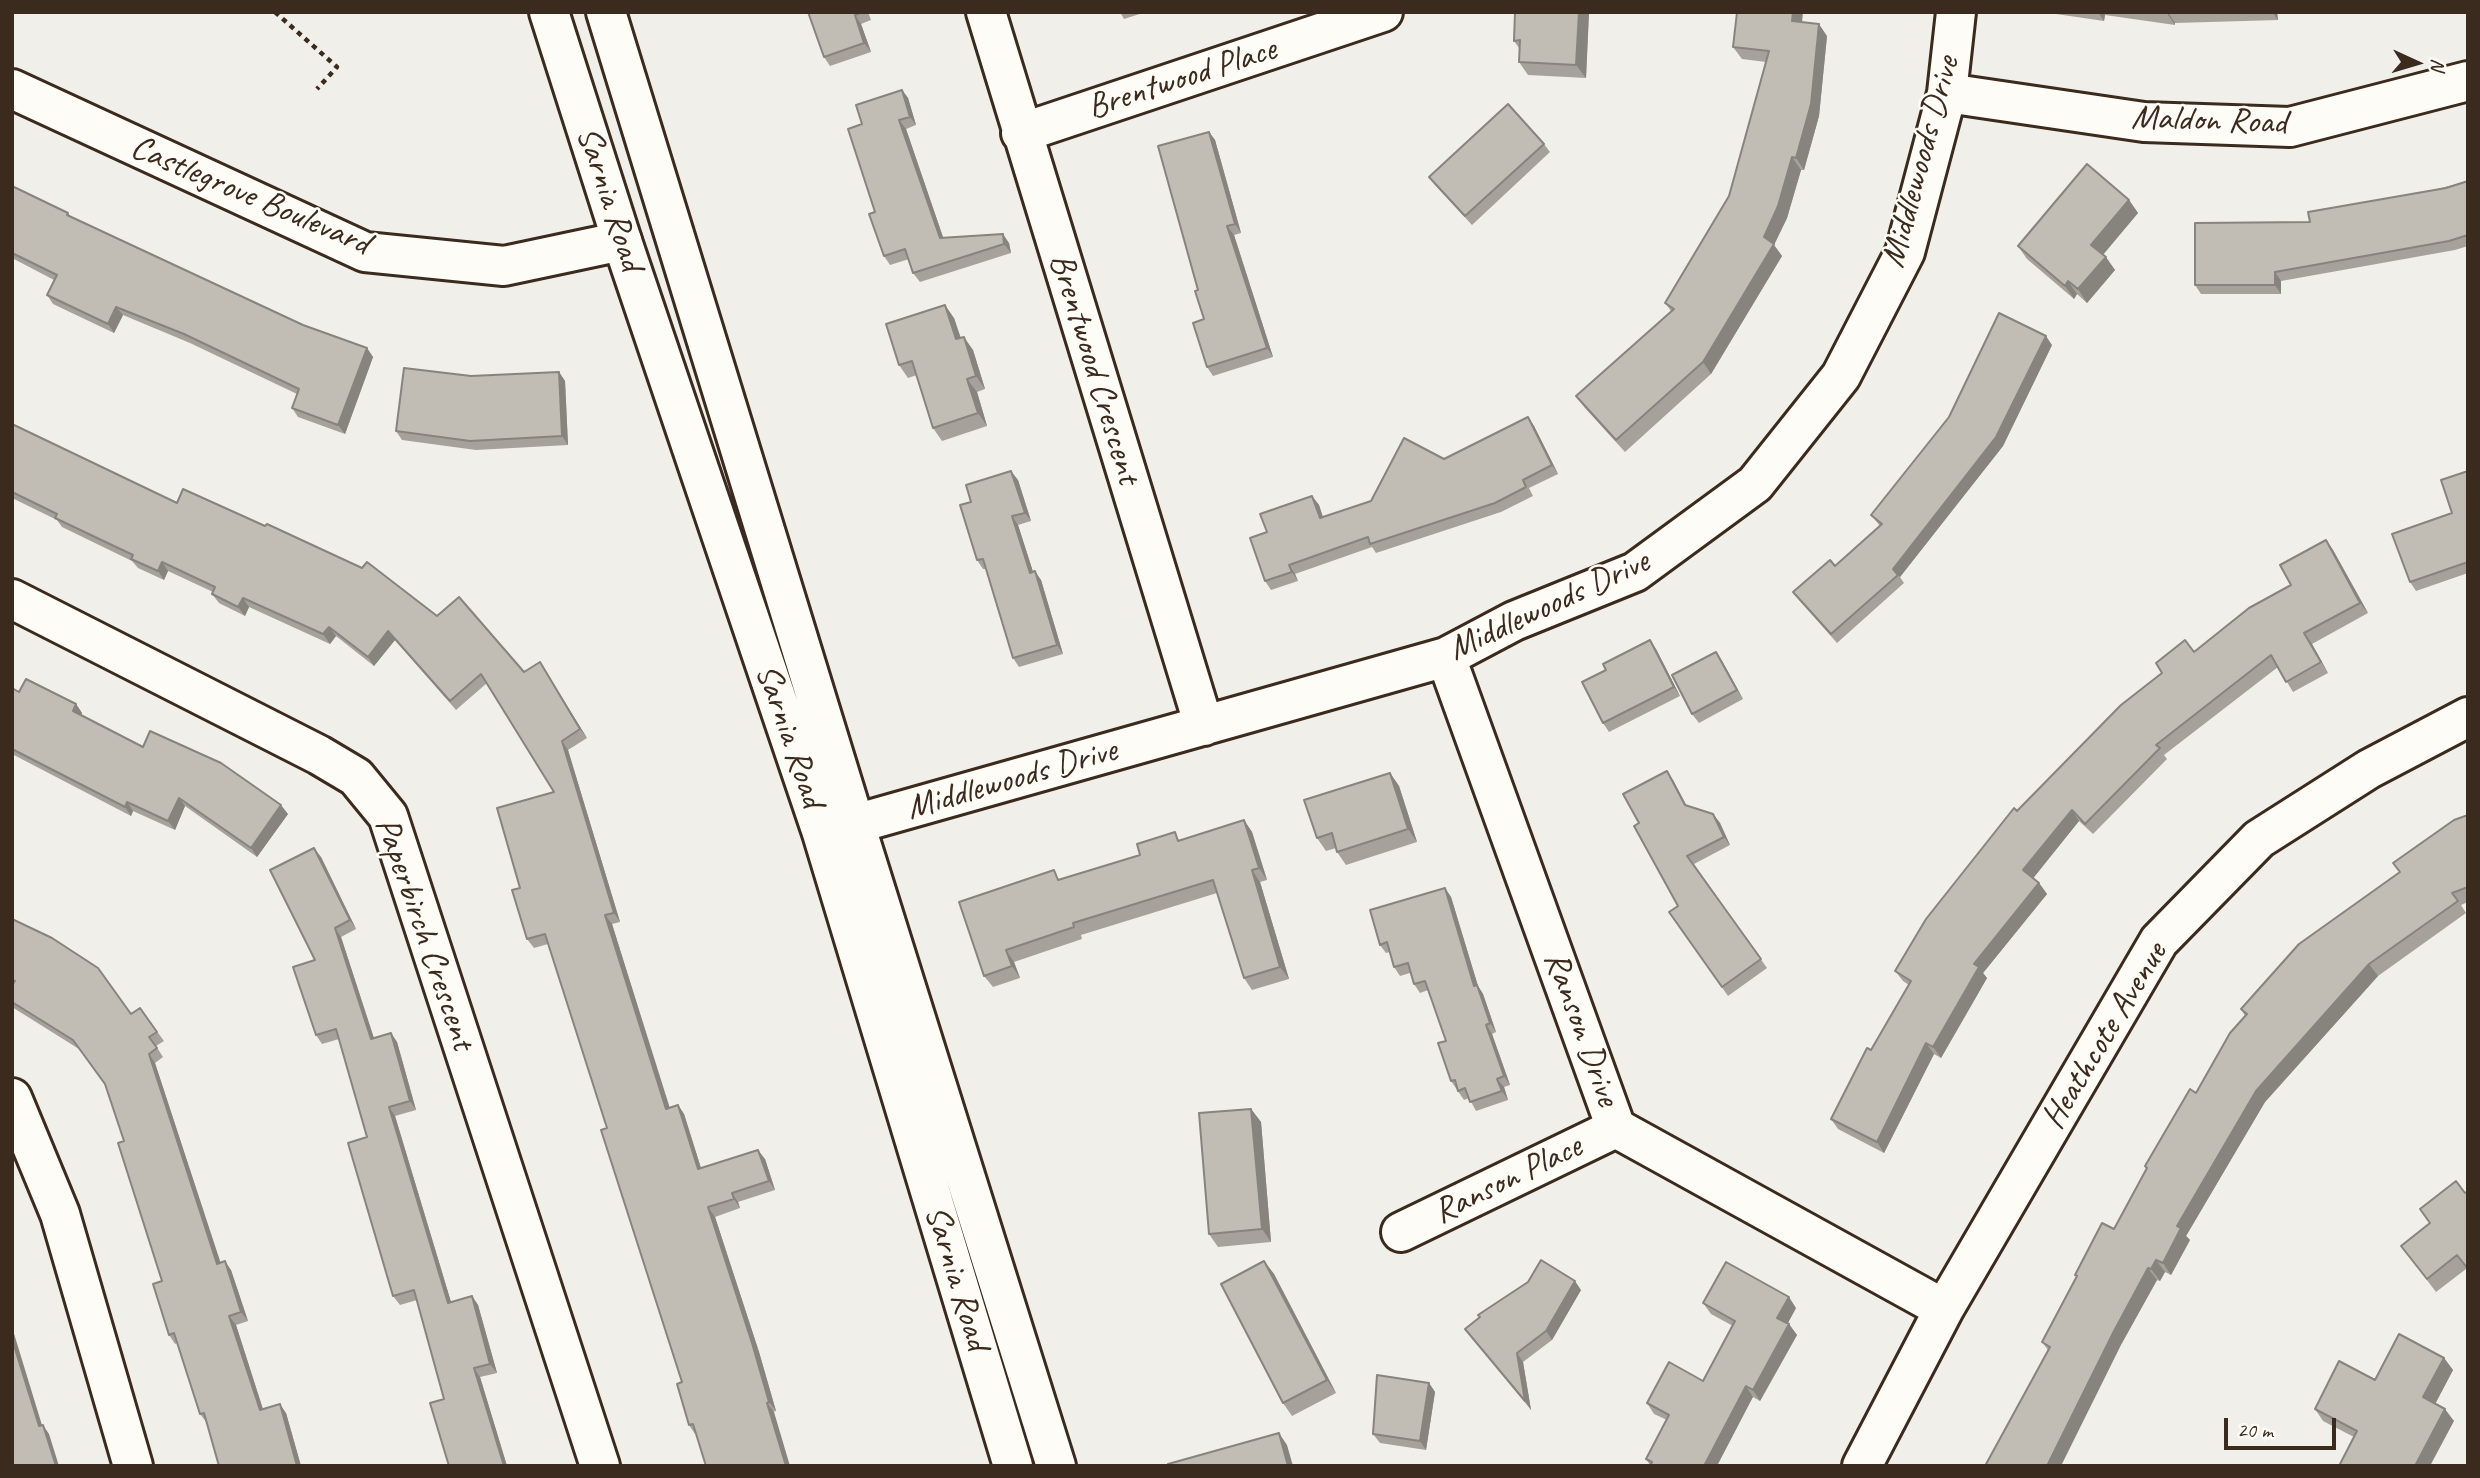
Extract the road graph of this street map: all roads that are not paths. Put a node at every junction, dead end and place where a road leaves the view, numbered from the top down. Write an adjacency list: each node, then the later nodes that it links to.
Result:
1 (549, 12): 10 (street, Sarnia Road)
2 (606, 12): 15 (street, Sarnia Road)
3 (986, 12): 9 (street, Brentwood Crescent)
4 (1383, 12): 9 (street, Brentwood Place)
5 (1956, 12): 8 (street, Middlewoods Drive)
6 (2468, 81): 8 (street, Maldon Road)
7 (12, 89): 10 (street, Castlegrove Boulevard)
8 (1947, 93): 12 (street, Middlewoods Drive)
9 (1021, 133): 14 (street, Brentwood Crescent)
10 (622, 241): 15 (street, Sarnia Road)
11 (12, 599): 21 (street, Paperbirch Crescent)
12 (1446, 657): 14 (street, Middlewoods Drive); 17 (street, Ranson Drive)
13 (2468, 717): 19 (street, Heathcote Avenue)
14 (1204, 726): 15 (street, Middlewoods Drive)
15 (838, 828): 22 (street, Sarnia Road); 23 (street, Sarnia Road)
16 (12, 1098): 20 (street)
17 (1616, 1128): 18 (street, Ranson Place); 19 (street, Ranson Drive)
18 (1401, 1232)
19 (1944, 1310): 24 (street, Heathcote Avenue)
20 (133, 1466)
21 (600, 1466)
22 (1013, 1466)
23 (1056, 1466)
24 (1862, 1466)

